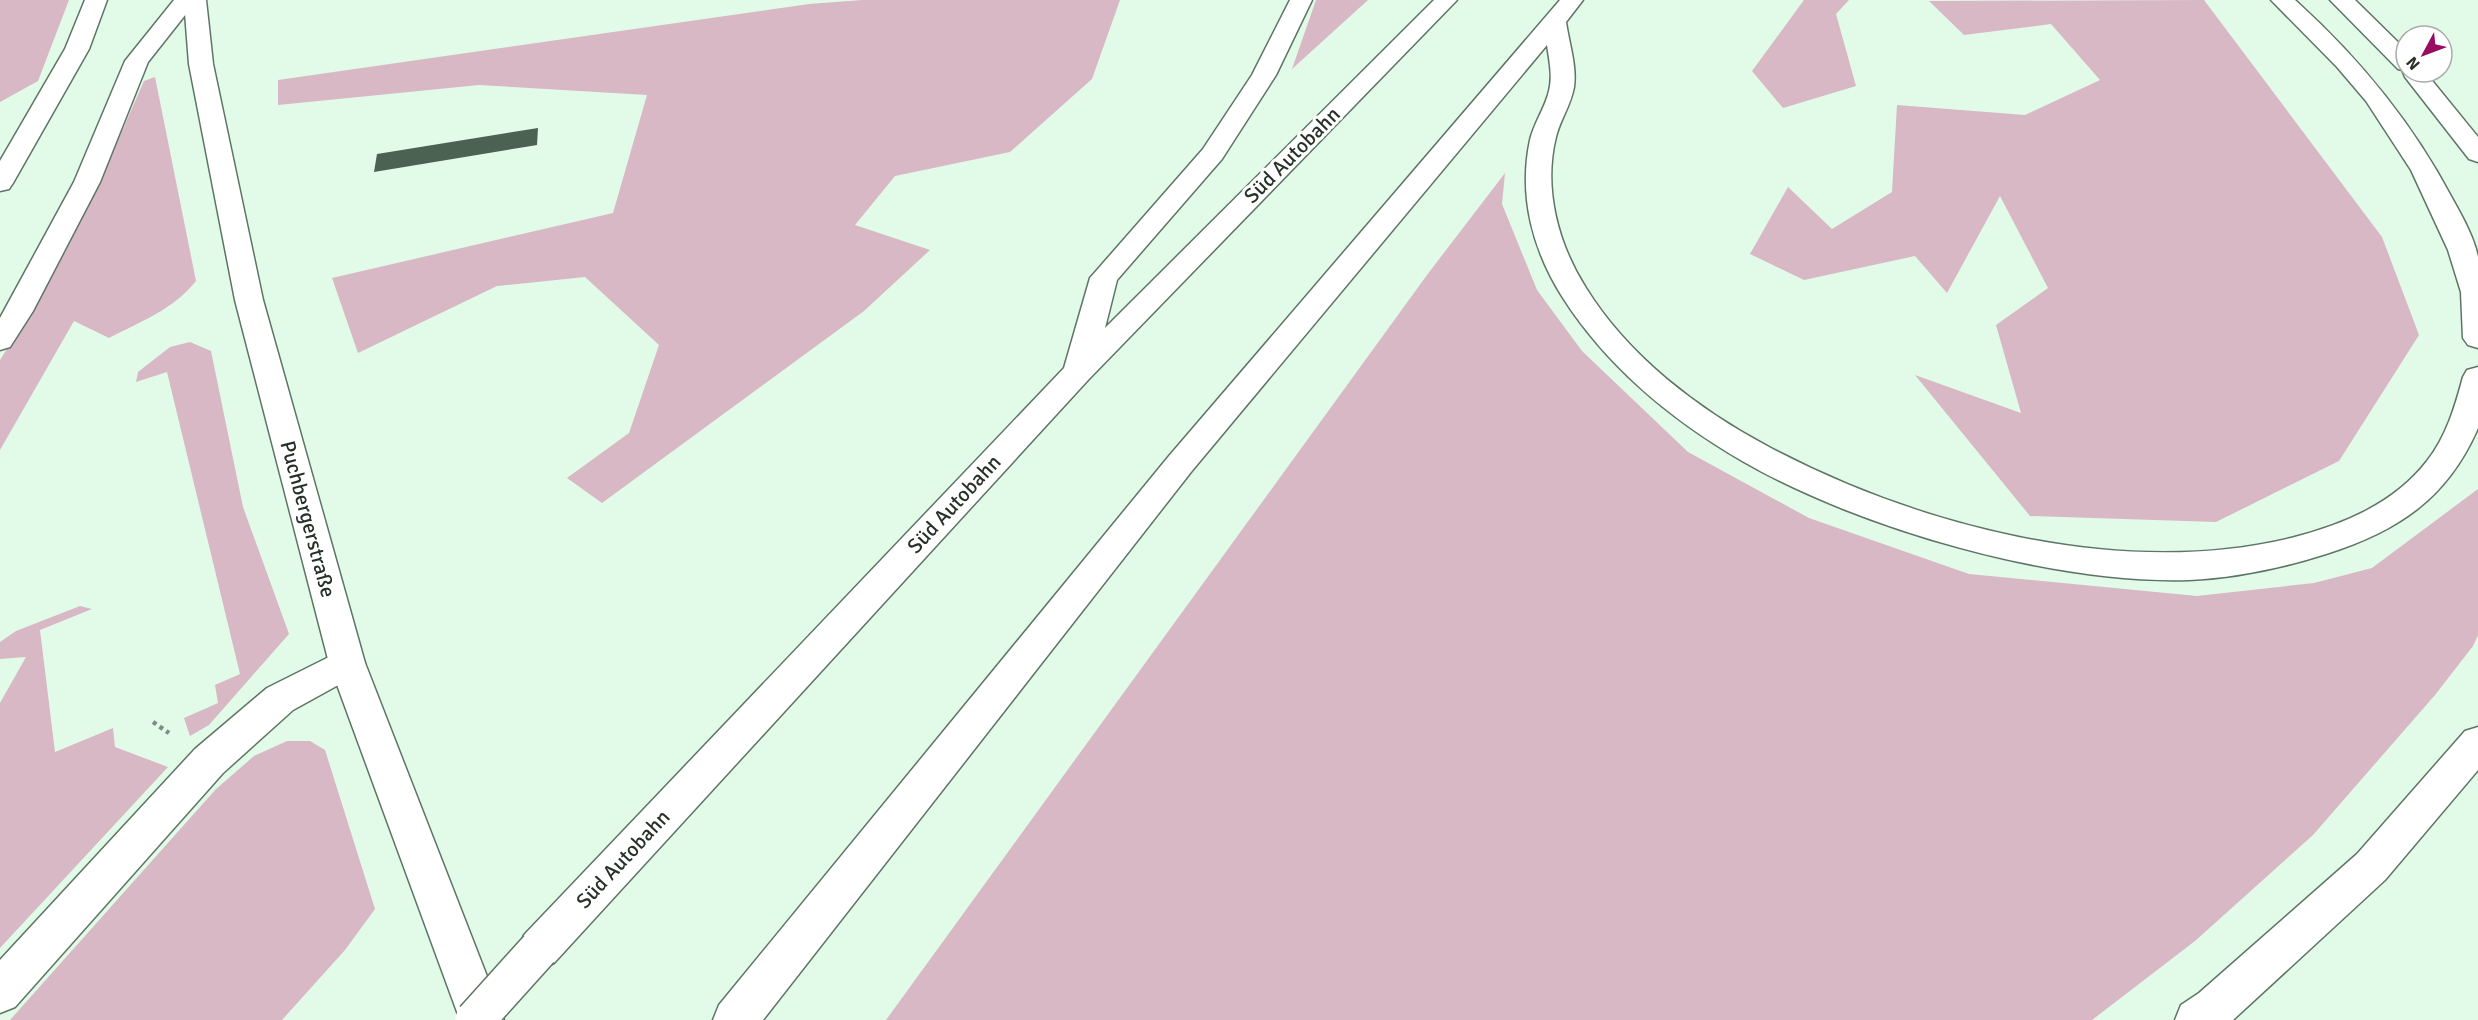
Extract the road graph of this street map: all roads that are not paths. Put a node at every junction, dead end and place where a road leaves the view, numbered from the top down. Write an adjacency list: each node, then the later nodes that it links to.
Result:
1 (96, 0): 12 (main road)
2 (186, 0): 14 (main road)
3 (195, 0): 17 (main road, Puchbergerstraße)
4 (1301, 0): 15 (main road)
5 (1446, 0): 15 (main road, Süd Autobahn)
6 (2282, 0): 13 (main road)
7 (2341, 0): 9 (main road)
8 (1563, 10): 16 (main road); 22 (main road)
9 (2394, 51)
10 (2423, 84): 11 (main road)
11 (2478, 154)
12 (0, 183)
13 (2478, 338)
14 (0, 340)
15 (1077, 373): 20 (main road, Süd Autobahn, bridge)
16 (2478, 377)
17 (346, 663): 19 (main road); 21 (main road, Puchbergerstraße)
18 (2478, 743): 23 (main road)
19 (0, 992)
20 (475, 1020)
21 (482, 1020)
22 (735, 1020)
23 (2197, 1020)

